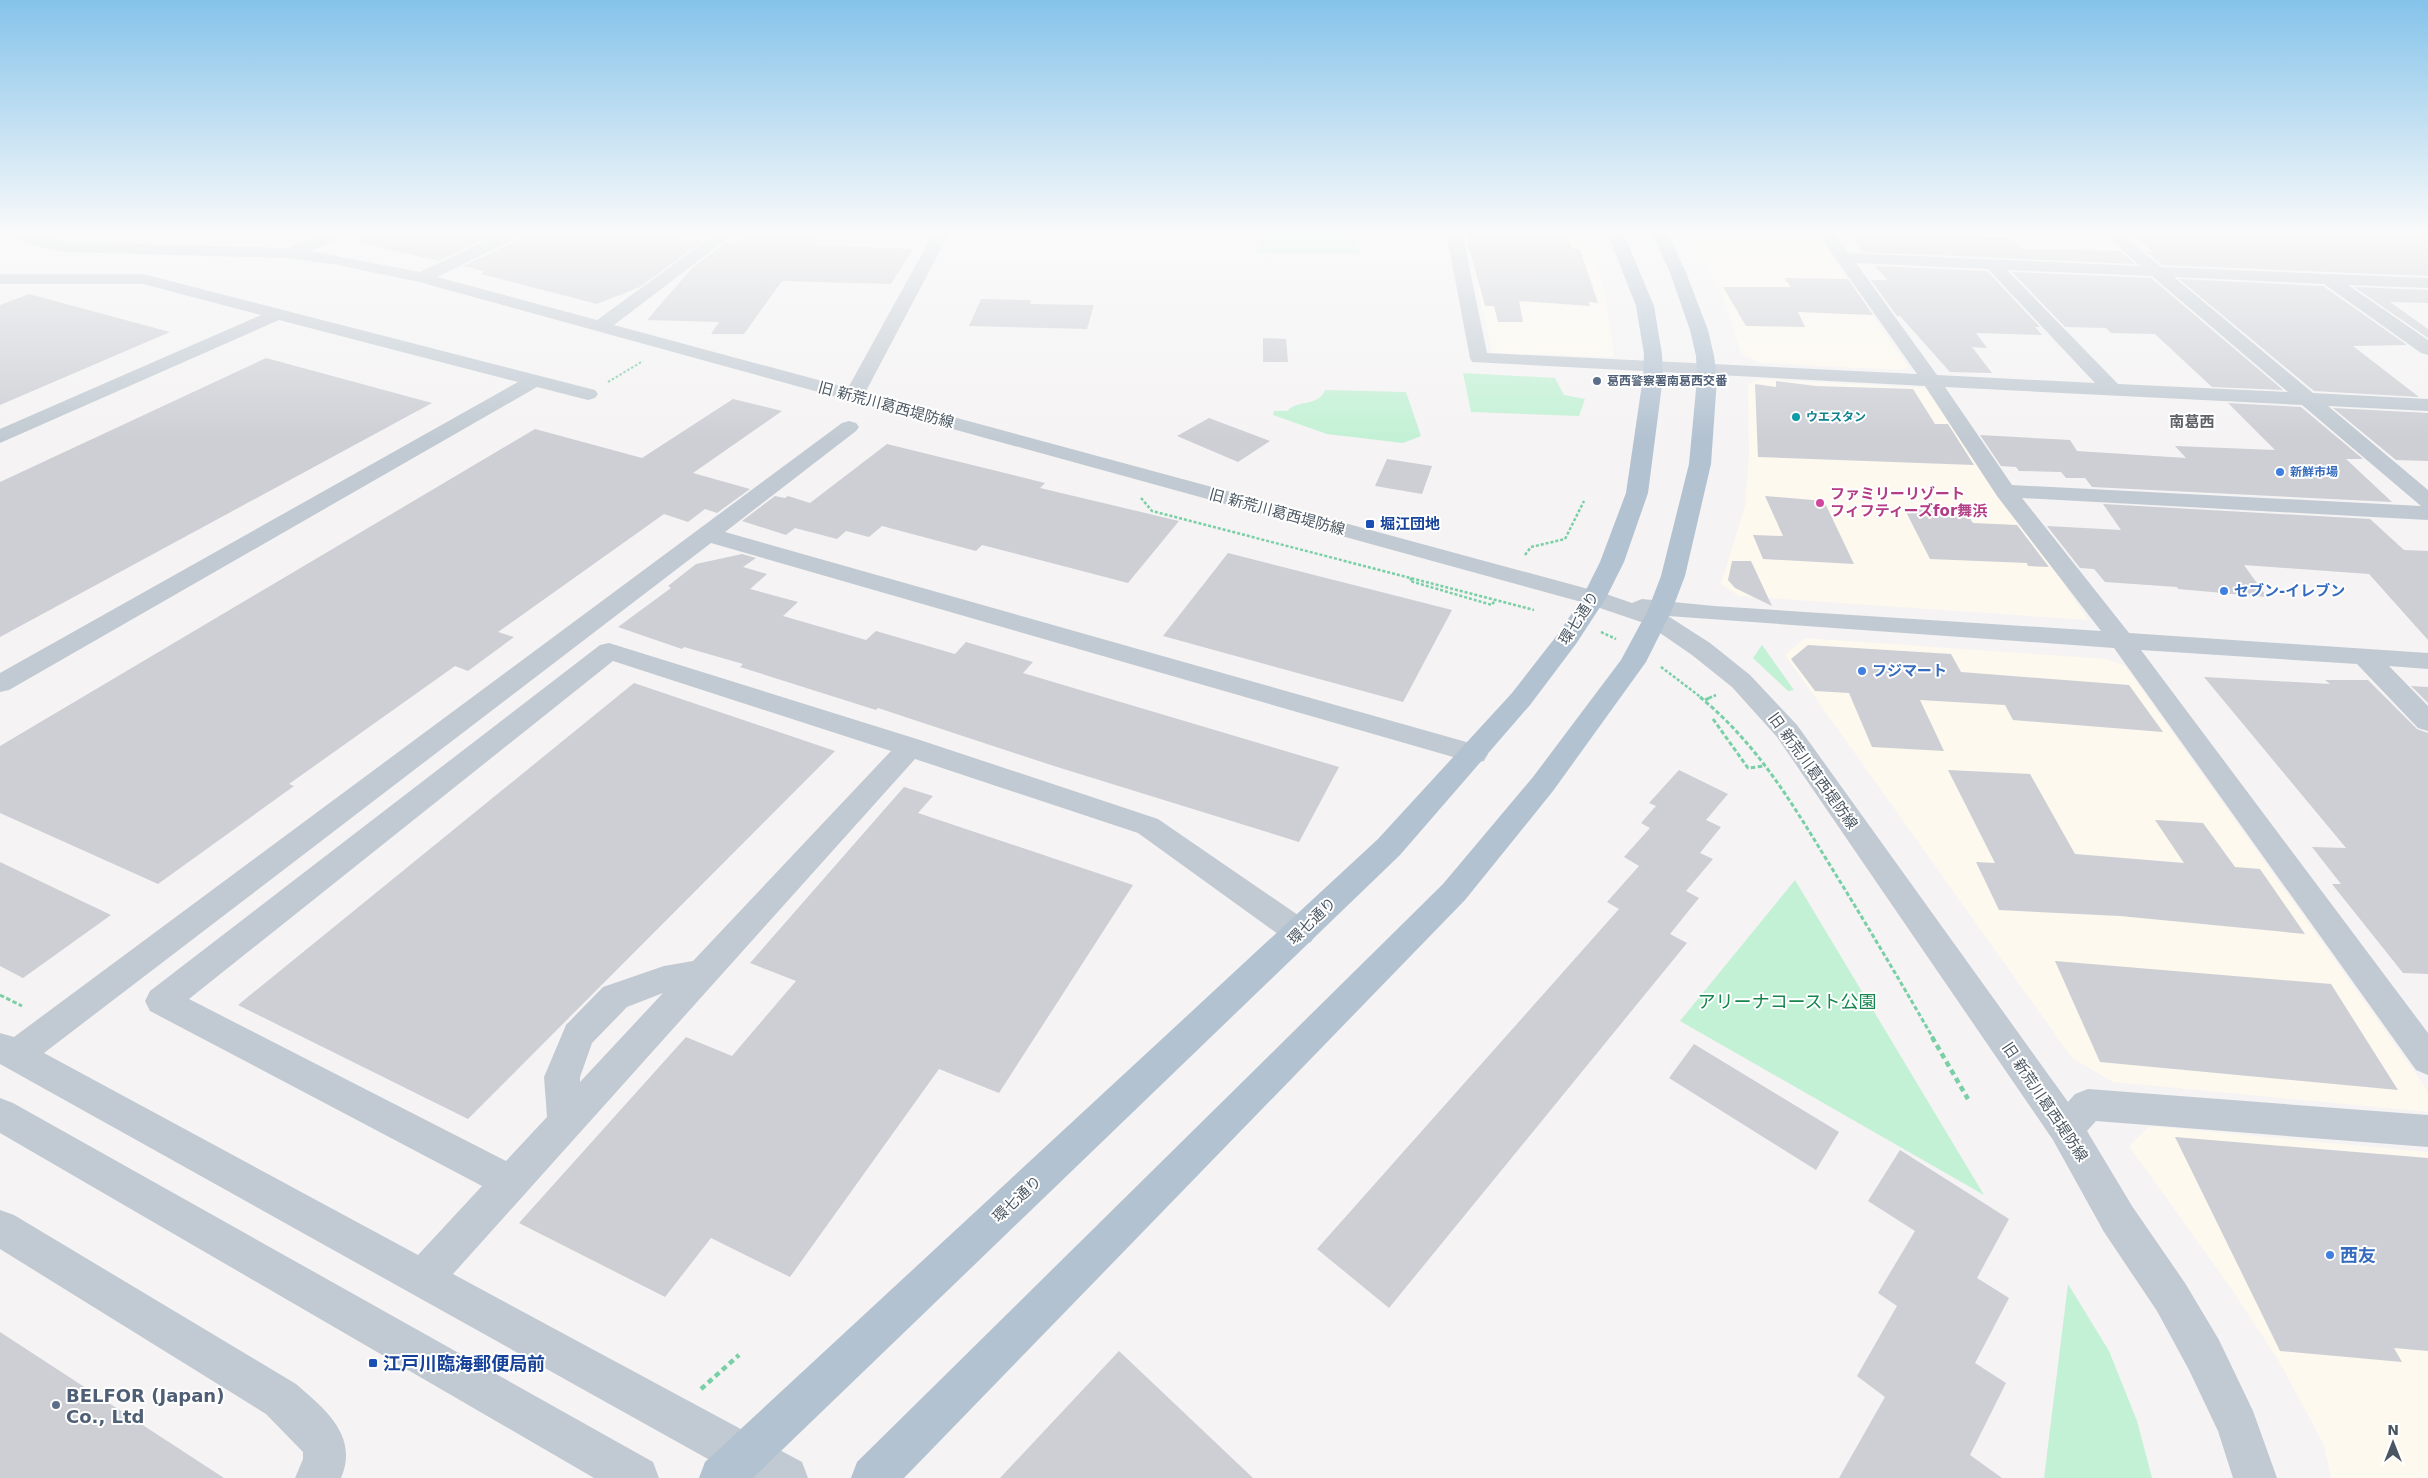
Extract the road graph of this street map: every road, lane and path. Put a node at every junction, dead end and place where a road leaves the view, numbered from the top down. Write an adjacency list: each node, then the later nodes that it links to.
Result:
1 (228, 301): 12 (street)
2 (505, 301): 13 (street, 旧 新荒川葛西堤防線)
3 (634, 301): 13 (street)
4 (905, 301): 22 (street)
5 (1468, 301): 16 (street)
6 (1643, 301): 16 (main road, 環七通り)
7 (1690, 301): 17 (main road)
8 (1876, 301): 19 (street)
9 (2028, 301): 20 (street)
10 (2192, 301): 23 (street)
11 (2360, 301): 14 (street)
12 (278, 314): 18 (street); 26 (street)
13 (599, 327): 22 (street, 旧 新荒川葛西堤防線)
14 (2428, 349)
15 (648, 358): 21 (path)
16 (1653, 365): 17 (street); 35 (main road, 環七通り)
17 (1706, 368): 19 (street); 38 (main road)
18 (535, 380): 21 (street); 42 (street)
19 (1932, 380): 20 (street); 27 (street)
20 (2112, 389): 23 (street)
21 (588, 394)
22 (853, 396): 35 (street, 旧 新荒川葛西堤防線)
23 (2307, 399): 24 (street); 30 (street)
24 (2428, 405)
25 (849, 427): 32 (street)
26 (0, 437)
27 (2005, 491): 31 (street); 39 (street)
28 (1139, 496): 36 (path)
29 (1584, 501): 33 (path)
30 (2428, 501)
31 (2428, 513)
32 (706, 534): 46 (street); 53 (street)
33 (1531, 548)
34 (1414, 576): 36 (path)
35 (1594, 598): 38 (street, 旧 新荒川葛西堤防線); 46 (main road, 環七通り)
36 (1495, 600): 37 (path)
37 (1534, 610)
38 (1658, 614): 39 (street); 58 (street, 旧 新荒川葛西堤防線); 67 (main road)
39 (2122, 641): 40 (street); 54 (street)
40 (2365, 657): 41 (street); 44 (street)
41 (2428, 661)
42 (0, 684)
43 (1713, 719): 47 (path)
44 (2428, 722)
45 (910, 747): 48 (street); 50 (street); 60 (street)
46 (1474, 754): 48 (main road, 環七通り)
47 (1765, 766)
48 (1300, 933): 63 (main road, 環七通り)
49 (1886, 955): 55 (path)
50 (703, 974): 57 (street); 57 (street)
51 (0, 995): 52 (path)
52 (22, 1006)
53 (8, 1051): 62 (street)
54 (2428, 1060)
55 (1968, 1099)
56 (0, 1114): 65 (street)
57 (566, 1123): 60 (street)
58 (2066, 1129): 59 (street); 68 (street, 旧 新荒川葛西堤防線)
59 (2428, 1131)
60 (511, 1182): 62 (street)
61 (0, 1228): 64 (street)
62 (423, 1278): 63 (street)
63 (733, 1467): 66 (street)
64 (317, 1478)
65 (637, 1478)
66 (786, 1478)
67 (873, 1478)
68 (2255, 1478)

